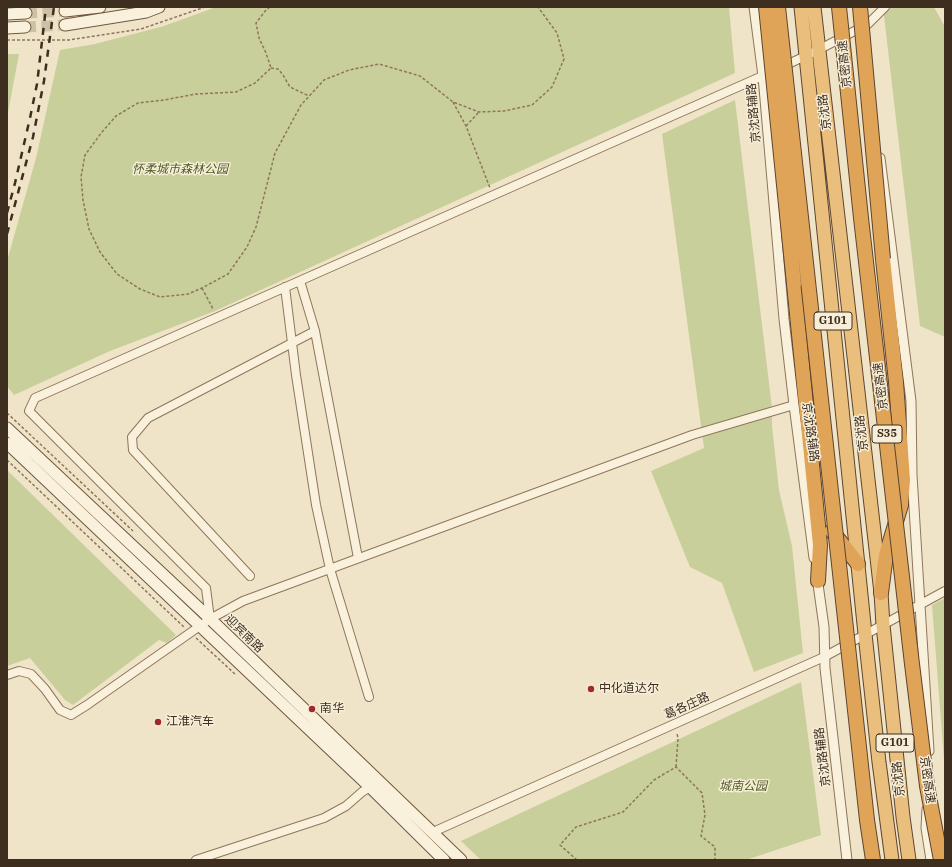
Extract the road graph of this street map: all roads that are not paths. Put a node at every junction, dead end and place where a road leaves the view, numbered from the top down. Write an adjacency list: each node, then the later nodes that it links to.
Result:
1 (100, 7): 12 (main road)
2 (159, 7): 16 (main road)
3 (754, 7): 21 (street, 京沈路辅路)
4 (766, 7): 29 (highway, bridge)
5 (778, 7): 51 (highway, bridge)
6 (801, 7): 20 (highway, 京沈路 / G101)
7 (814, 7): 19 (highway, 京沈路 / G101)
8 (839, 7): 55 (highway, 京密高速 / S35, bridge)
9 (860, 7): 36 (highway, bridge)
10 (867, 7): 15 (street)
11 (885, 7): 15 (street)
12 (65, 11)
13 (26, 13): 14 (main road)
14 (7, 14)
15 (868, 24): 19 (street); 37 (street)
16 (65, 25)
17 (25, 27): 18 (main road)
18 (7, 28)
19 (818, 50): 20 (street); 36 (highway, 京沈路 / G101)
20 (806, 56): 21 (street); 31 (highway, 京沈路 / G101)
21 (763, 76): 22 (street); 26 (street, 京沈路辅路)
22 (300, 281): 23 (street); 24 (street)
23 (285, 287): 25 (street); 38 (street)
24 (315, 331): 25 (street); 30 (street)
25 (292, 342): 32 (street); 33 (street)
26 (794, 405): 30 (street); 34 (street, 京沈路辅路)
27 (7, 428): 38 (main road, 迎宾南路)
28 (7, 443): 40 (main road, 迎宾南路)
29 (816, 510): 31 (highway); 34 (highway)
30 (358, 558): 32 (street)
31 (858, 564): 41 (highway, 京沈路 / G101)
32 (330, 569): 38 (street); 44 (street)
33 (250, 576)
34 (818, 581): 42 (street, 京沈路辅路)
35 (945, 591): 37 (street, 葛各庄路)
36 (881, 593): 39 (highway, 京沈路 / G101)
37 (919, 604): 39 (street, 葛各庄路); 54 (street)
38 (210, 619): 40 (street); 46 (main road, 迎宾南路)
39 (883, 625): 41 (street, 葛各庄路); 53 (highway, 京沈路 / G101)
40 (200, 626): 43 (street); 45 (main road, 迎宾南路)
41 (865, 634): 42 (street, 葛各庄路); 52 (highway, 京沈路 / G101)
42 (824, 657): 46 (street, 葛各庄路); 50 (street, 京沈路辅路)
43 (7, 675)
44 (368, 697)
45 (370, 787): 47 (street); 48 (main road, 迎宾南路)
46 (433, 832): 49 (main road, 迎宾南路)
47 (196, 860)
48 (444, 860)
49 (461, 860)
50 (847, 860)
51 (873, 860)
52 (892, 860)
53 (909, 860)
54 (931, 860)
55 (941, 860)

